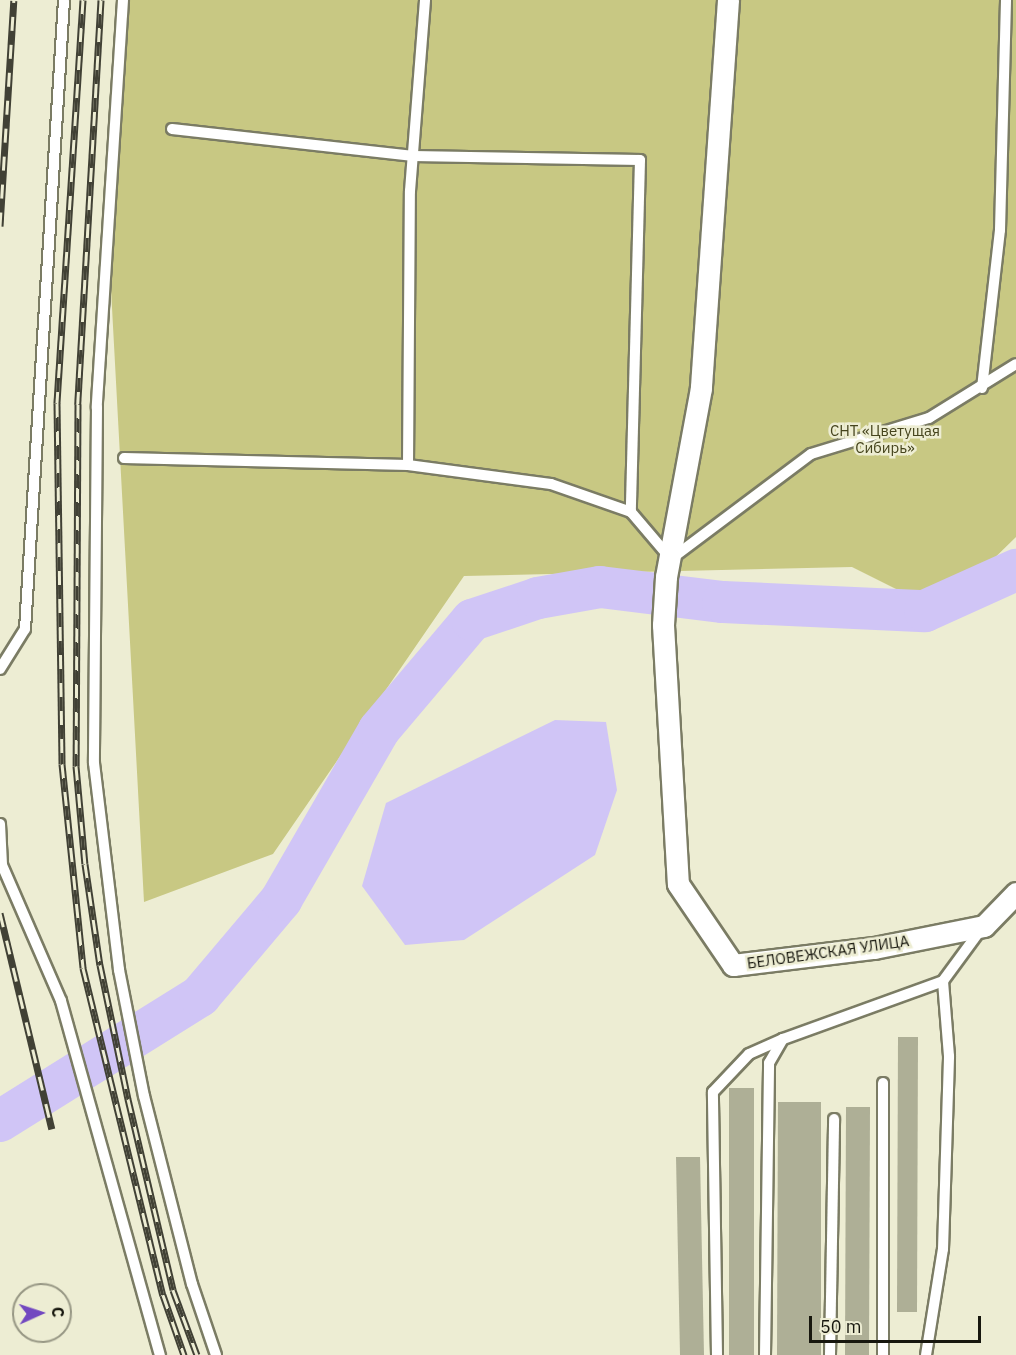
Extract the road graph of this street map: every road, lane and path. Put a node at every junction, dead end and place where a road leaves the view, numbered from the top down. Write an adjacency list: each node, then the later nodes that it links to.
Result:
1 (64, 0): 14 (lane)
2 (123, 0): 23 (lane)
3 (425, 0): 7 (lane)
4 (728, 0): 13 (street)
5 (1006, 0): 9 (lane)
6 (172, 129): 7 (lane)
7 (413, 156): 11 (lane); 12 (lane)
8 (1016, 364): 9 (lane)
9 (982, 388): 13 (lane)
10 (124, 459): 11 (lane)
11 (408, 465): 12 (lane)
12 (631, 512): 13 (lane)
13 (669, 568): 17 (street, БЕЛОВЕЖСКАЯ УЛИЦА)
14 (0, 669)
15 (0, 824): 22 (lane)
16 (1016, 893): 17 (street)
17 (984, 926): 18 (lane)
18 (943, 981): 19 (lane); 28 (lane)
19 (783, 1039): 24 (lane); 25 (lane)
20 (883, 1083): 27 (lane)
21 (834, 1119): 26 (lane)
22 (160, 1355)
23 (216, 1355)
24 (717, 1355)
25 (765, 1355)
26 (830, 1355)
27 (883, 1355)
28 (926, 1355)

